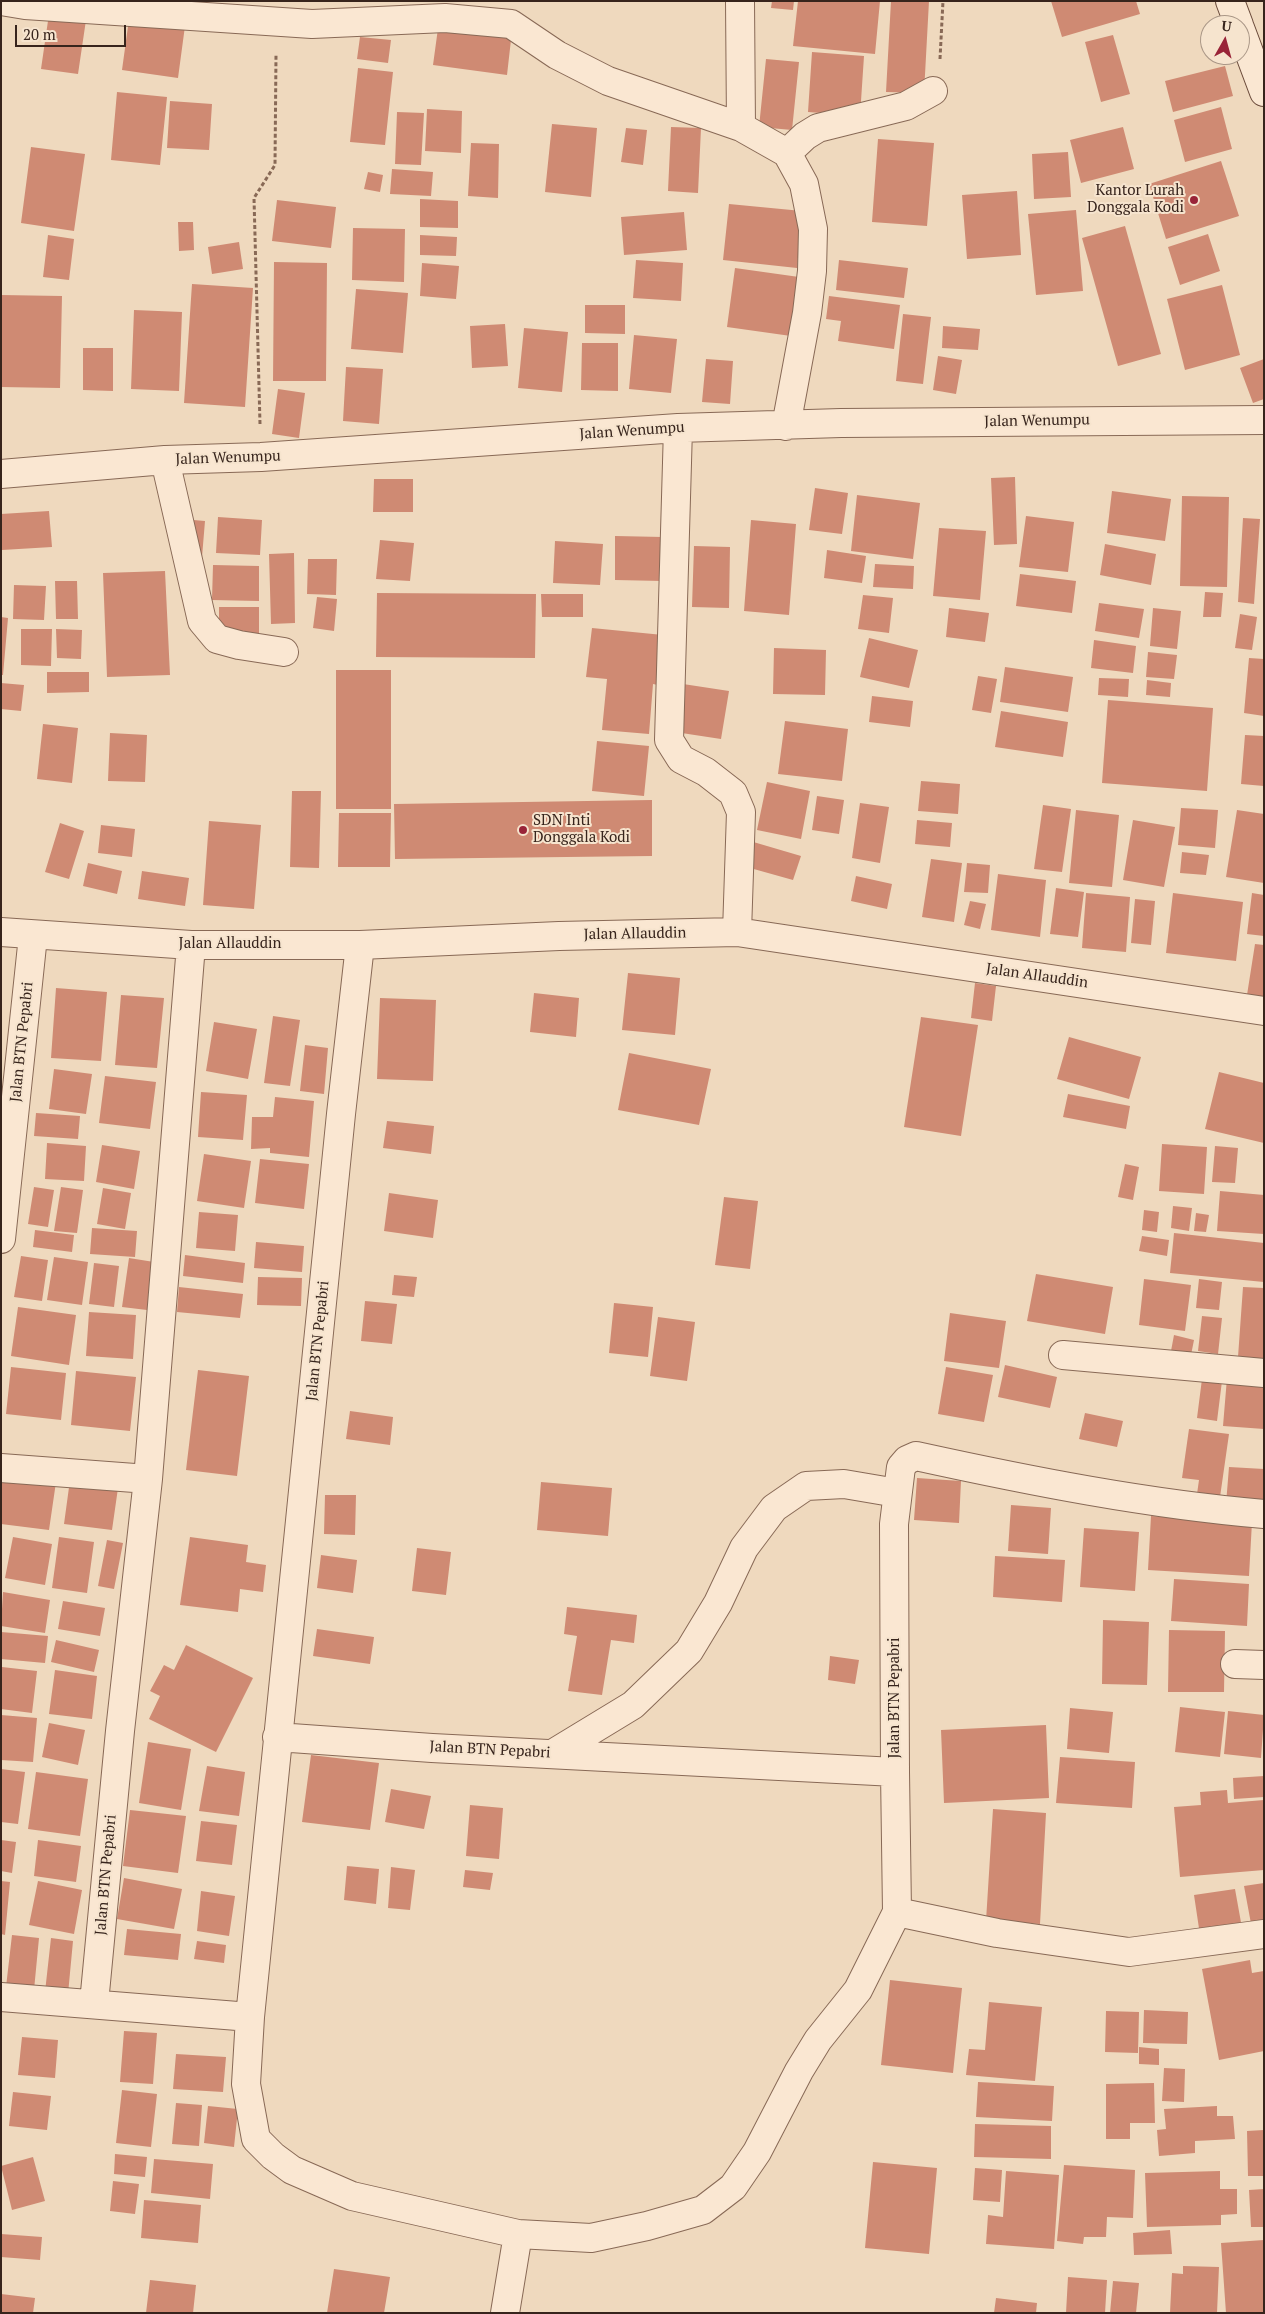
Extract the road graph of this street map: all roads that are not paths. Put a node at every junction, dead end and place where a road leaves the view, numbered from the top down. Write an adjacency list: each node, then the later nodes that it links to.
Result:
1 (1, 1): 4 (street)
2 (740, 1): 9 (street)
3 (1230, 1): 5 (street)
4 (152, 7): 9 (street)
5 (1235, 15)
6 (1250, 56): 8 (street)
7 (933, 91): 10 (street)
8 (1264, 92)
9 (741, 127): 10 (street)
10 (788, 153): 12 (street)
11 (1264, 420): 12 (street, Jalan Wenumpu)
12 (786, 426): 13 (street, Jalan Wenumpu)
13 (678, 428): 14 (street, Jalan Wenumpu); 18 (street)
14 (165, 460): 15 (street, Jalan Wenumpu); 16 (street)
15 (1, 474)
16 (284, 652)
17 (1, 932): 19 (street, Jalan Allauddin)
18 (737, 932): 21 (street, Jalan Allauddin); 22 (street, Jalan Allauddin)
19 (33, 936): 20 (street, Jalan Allauddin); 23 (street, Jalan BTN Pepabri)
20 (191, 945): 21 (street, Jalan Allauddin); 27 (street, Jalan BTN Pepabri)
21 (360, 945): 32 (street, Jalan BTN Pepabri)
22 (1264, 1011)
23 (1, 1238)
24 (1063, 1354): 25 (street)
25 (1264, 1373)
26 (1, 1468): 27 (street)
27 (148, 1479): 38 (street, Jalan BTN Pepabri)
28 (897, 1492): 29 (street, Jalan BTN Pepabri); 33 (street); 34 (street, Jalan BTN Pepabri)
29 (1264, 1514)
30 (1235, 1664): 31 (street)
31 (1264, 1665)
32 (277, 1737): 33 (street, Jalan BTN Pepabri); 39 (street, Jalan BTN Pepabri)
33 (554, 1753): 34 (street, Jalan BTN Pepabri)
34 (895, 1772): 35 (street)
35 (897, 1912): 36 (street); 40 (street, Jalan BTN Pepabri)
36 (1264, 1934)
37 (1, 1997): 38 (street)
38 (94, 2003): 39 (street)
39 (250, 2017): 40 (street, Jalan BTN Pepabri)
40 (518, 2234): 41 (street)
41 (506, 2313)

